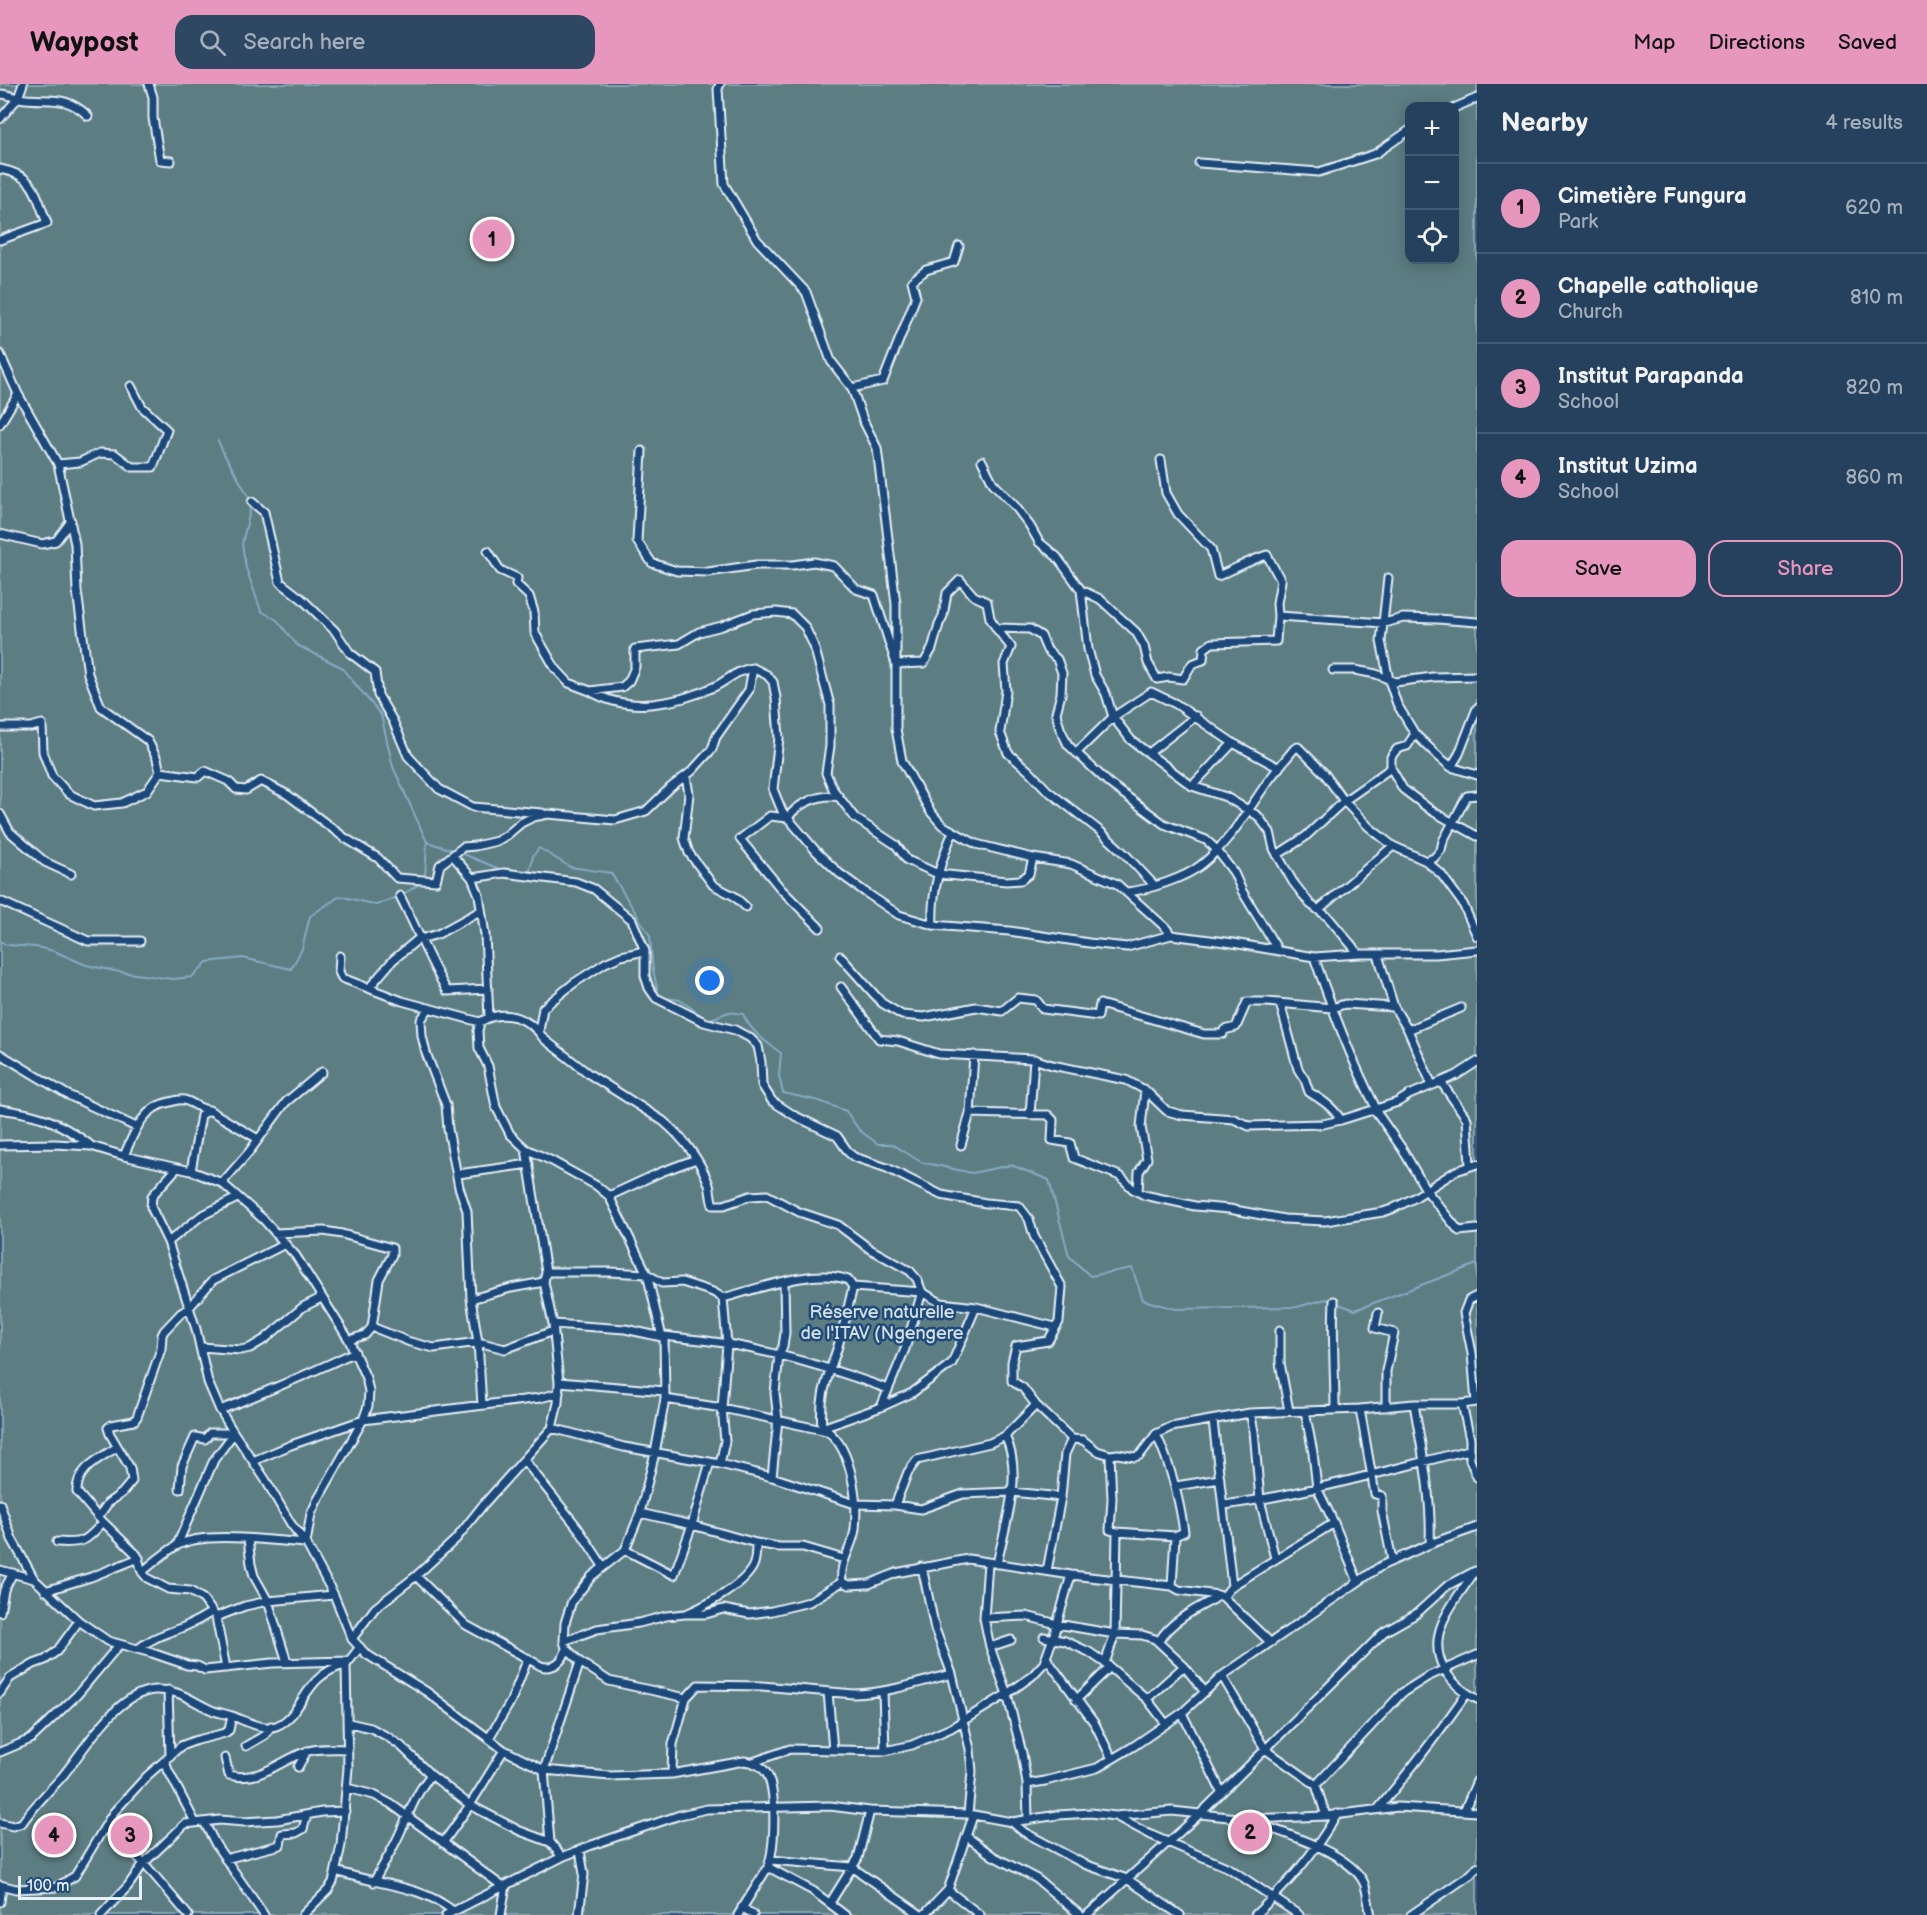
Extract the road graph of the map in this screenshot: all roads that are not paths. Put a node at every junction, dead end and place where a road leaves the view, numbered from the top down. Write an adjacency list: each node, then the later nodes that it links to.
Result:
1 (23, 84): 5 (street)
2 (149, 84): 11 (street)
3 (720, 84): 18 (street)
4 (0, 94): 5 (street)
5 (18, 98): 8 (street); 9 (street)
6 (1477, 98): 7 (street)
7 (1459, 106)
8 (88, 116)
9 (0, 119)
10 (1405, 133): 12 (street)
11 (171, 161)
12 (1199, 163)
13 (0, 169): 14 (street)
14 (0, 240)
15 (959, 246): 18 (street)
16 (0, 354): 19 (street)
17 (131, 386): 26 (street)
18 (852, 388): 37 (street)
19 (18, 394): 20 (street); 26 (street)
20 (5, 413): 21 (street); 22 (street)
21 (0, 424)
22 (0, 433)
23 (642, 451): 37 (street)
24 (1161, 460): 33 (street)
25 (982, 461): 32 (street)
26 (58, 464): 28 (street)
27 (252, 502): 63 (street)
28 (71, 521): 29 (street); 54 (street)
29 (0, 534)
30 (488, 551): 42 (street)
31 (1388, 578): 34 (street)
32 (1081, 590): 33 (street); 45 (street)
33 (1278, 616): 34 (street)
34 (1384, 622): 35 (street); 41 (street)
35 (1477, 622)
36 (996, 628): 37 (street); 49 (street); 77 (street)
37 (896, 663): 66 (street)
38 (753, 668): 42 (street); 56 (street); 64 (street)
39 (1333, 670): 41 (street)
40 (1477, 676): 41 (street)
41 (1389, 680): 47 (street)
42 (590, 691): 59 (street)
43 (1477, 708): 51 (street)
44 (1196, 716): 45 (street); 48 (street); 50 (street)
45 (1113, 717): 49 (street); 50 (street)
46 (0, 727): 54 (street)
47 (1415, 734): 51 (street); 53 (street)
48 (1233, 742): 52 (street); 57 (street)
49 (1076, 753): 69 (street)
50 (1149, 753): 57 (street)
51 (1451, 767): 55 (street)
52 (1279, 768): 60 (street); 61 (street)
53 (1391, 768): 60 (street); 65 (street)
54 (160, 772): 71 (street)
55 (1477, 775)
56 (686, 776): 63 (street); 81 (street)
57 (1192, 786): 61 (street)
58 (1477, 795): 65 (street)
59 (839, 797): 64 (street); 75 (street)
60 (1344, 801): 68 (street); 70 (street)
61 (1250, 811): 69 (street); 70 (street)
62 (0, 814): 74 (street)
63 (548, 814): 71 (street)
64 (788, 818): 84 (street); 85 (street)
65 (1452, 824): 67 (street); 73 (street)
66 (953, 832): 72 (street); 75 (street)
67 (1477, 836)
68 (1393, 846): 73 (street); 82 (street)
69 (1216, 849): 77 (street); 90 (street)
70 (1277, 855): 82 (street)
71 (453, 856): 76 (street)
72 (1033, 858): 75 (street); 78 (street)
73 (1426, 861): 86 (street)
74 (71, 874)
75 (938, 874): 84 (street)
76 (472, 878): 83 (street); 92 (street)
77 (1154, 885): 78 (street)
78 (1127, 892): 87 (street)
79 (400, 896): 88 (street)
80 (0, 901): 89 (street)
81 (746, 907)
82 (1318, 910): 93 (street)
83 (480, 911): 88 (street); 100 (street)
84 (933, 925): 87 (street)
85 (820, 928)
86 (1476, 932)
87 (1171, 935): 90 (street)
88 (421, 937): 99 (street); 100 (street)
89 (140, 941)
90 (1266, 949): 97 (street)
91 (1477, 950): 94 (street)
92 (645, 951): 109 (street); 162 (street)
93 (1359, 954): 94 (street); 97 (street)
94 (1378, 955): 102 (street)
95 (340, 956): 99 (street)
96 (840, 956): 101 (street)
97 (1314, 957): 104 (street)
98 (840, 987): 111 (street)
99 (369, 988): 103 (street)
100 (488, 989): 106 (street)
101 (1280, 1003): 104 (street); 123 (street)
102 (1394, 1007): 104 (street); 108 (street)
103 (429, 1008): 107 (street); 136 (street)
104 (1332, 1008): 120 (street)
105 (1461, 1008): 108 (street)
106 (489, 1017): 107 (street); 109 (street)
107 (480, 1022): 129 (street)
108 (1408, 1030): 116 (street)
109 (539, 1031): 131 (street)
110 (0, 1054): 124 (street)
111 (974, 1055): 112 (street); 121 (street)
112 (1034, 1059): 117 (street); 122 (street)
113 (1477, 1062): 115 (street)
114 (322, 1072): 125 (street)
115 (1441, 1082): 116 (street); 133 (street)
116 (1432, 1085): 120 (street)
117 (1144, 1090): 123 (street); 139 (street)
118 (0, 1108): 128 (street)
119 (209, 1110): 124 (street); 125 (street); 135 (street)
120 (1375, 1110): 123 (street); 138 (street)
121 (970, 1113): 122 (street); 127 (street)
122 (1030, 1115): 139 (street)
123 (1341, 1120)
124 (136, 1127): 130 (street)
125 (258, 1139): 137 (street)
126 (0, 1145): 128 (street)
127 (961, 1145)
128 (91, 1146): 130 (street)
129 (526, 1149): 132 (street); 140 (street)
130 (124, 1156): 134 (street)
131 (696, 1159): 140 (street); 151 (street)
132 (529, 1164): 136 (street); 146 (street)
133 (1474, 1165): 138 (street)
134 (177, 1168): 135 (street); 144 (street)
135 (191, 1171): 137 (street)
136 (458, 1174): 155 (street)
137 (222, 1183): 141 (street)
138 (1426, 1190): 139 (street); 142 (street)
139 (1138, 1192)
140 (609, 1196): 147 (street)
141 (237, 1198): 143 (street); 144 (street)
142 (1477, 1229)
143 (275, 1233): 145 (street); 160 (street)
144 (168, 1242): 158 (street)
145 (285, 1244): 153 (street); 158 (street)
146 (546, 1272): 147 (street); 148 (street)
147 (647, 1274): 154 (street); 164 (street)
148 (544, 1282): 155 (street); 161 (street)
149 (784, 1283): 150 (street); 154 (street); 170 (street)
150 (853, 1287): 151 (street); 171 (street)
151 (922, 1292): 157 (street); 173 (street)
152 (1477, 1296): 176 (street)
153 (321, 1298): 165 (street); 168 (street)
154 (723, 1298): 167 (street)
155 (471, 1299): 166 (street)
156 (1334, 1301): 185 (street)
157 (976, 1307): 162 (street); 181 (street)
158 (188, 1309): 168 (street); 201 (street)
159 (1378, 1313): 182 (street)
160 (372, 1327): 165 (street); 166 (street)
161 (553, 1327): 164 (street); 166 (street); 172 (street)
162 (1055, 1327): 179 (street)
163 (1280, 1329): 187 (street)
164 (663, 1337): 167 (street); 175 (street)
165 (349, 1340): 169 (street)
166 (478, 1342): 180 (street)
167 (727, 1344): 170 (street); 183 (street)
168 (201, 1347): 184 (street)
169 (355, 1352): 184 (street); 191 (street)
170 (779, 1354): 171 (street); 190 (street)
171 (830, 1368): 173 (street); 194 (street)
172 (560, 1382): 174 (street); 175 (street)
173 (888, 1389): 181 (street)
174 (559, 1393): 180 (street); 193 (street)
175 (665, 1395): 183 (street); 203 (street)
176 (1477, 1402): 178 (street)
177 (1414, 1404): 178 (street); 182 (street); 207 (street)
178 (1462, 1404): 199 (street)
179 (1036, 1405): 198 (street); 200 (street)
180 (482, 1406): 191 (street)
181 (881, 1407): 194 (street)
182 (1386, 1407): 186 (street)
183 (722, 1408): 190 (street); 209 (street)
184 (220, 1410): 196 (street)
185 (1335, 1410): 186 (street); 188 (street)
186 (1360, 1410): 210 (street)
187 (1289, 1411): 188 (street); 189 (street)
188 (1305, 1411): 215 (street)
189 (1250, 1413): 192 (street); 219 (street)
190 (778, 1419): 195 (street); 211 (street)
191 (363, 1420): 206 (street); 233 (street)
192 (1213, 1421): 197 (street); 213 (street)
193 (552, 1428): 203 (street); 205 (street)
194 (822, 1428): 195 (street)
195 (831, 1432): 221 (street)
196 (234, 1433): 206 (street); 216 (street); 236 (street)
197 (1156, 1434): 204 (street); 214 (street)
198 (1005, 1436): 217 (street); 222 (street)
199 (1474, 1438): 202 (street)
200 (1072, 1439): 204 (street); 218 (street)
201 (117, 1447): 225 (street); 225 (street)
202 (1470, 1450): 207 (street); 212 (street)
203 (655, 1452): 208 (street); 224 (street)
204 (1110, 1455): 229 (street)
205 (524, 1460): 244 (street); 252 (street)
206 (254, 1461): 233 (street)
207 (1424, 1461): 210 (street); 235 (street)
208 (710, 1462): 209 (street); 227 (street)
209 (720, 1464): 211 (street)
210 (1370, 1474): 215 (street); 241 (street)
211 (772, 1477): 221 (street)
212 (1477, 1477)
213 (1220, 1479): 214 (street); 223 (street)
214 (1176, 1486): 230 (street)
215 (1317, 1488): 219 (street); 226 (street)
216 (180, 1489)
217 (1012, 1492): 218 (street); 222 (street); 243 (street)
218 (1061, 1497): 248 (street)
219 (1260, 1500): 223 (street); 239 (street)
220 (0, 1504): 253 (street)
221 (855, 1504): 222 (street); 240 (street)
222 (895, 1505)
223 (1224, 1505): 258 (street)
224 (640, 1513): 227 (street); 237 (street)
225 (100, 1519): 232 (street); 238 (street)
226 (1334, 1523): 239 (street); 256 (street)
227 (692, 1525): 234 (street); 237 (street)
228 (1477, 1527): 235 (street)
229 (1117, 1532): 230 (street); 254 (street)
230 (1175, 1536): 257 (street)
231 (248, 1539): 233 (street); 236 (street); 262 (street)
232 (57, 1542)
233 (306, 1543): 260 (street)
234 (756, 1543): 240 (street); 265 (street)
235 (1430, 1544): 241 (street)
236 (177, 1545): 249 (street)
237 (625, 1550): 244 (street)
238 (139, 1558): 249 (street); 259 (street)
239 (1275, 1558): 258 (street)
240 (844, 1559): 255 (street)
241 (1392, 1560): 256 (street)
242 (988, 1563): 243 (street); 245 (street); 266 (street)
243 (997, 1564): 248 (street)
244 (603, 1566): 277 (street)
245 (922, 1567): 255 (street); 291 (street)
246 (0, 1570): 250 (street)
247 (1476, 1570): 290 (street); 313 (street)
248 (1047, 1571): 251 (street)
249 (142, 1572): 264 (street)
250 (13, 1573): 253 (street); 263 (street)
251 (1071, 1575): 254 (street); 268 (street)
252 (416, 1576): 272 (street); 282 (street)
253 (34, 1579): 259 (street)
254 (1117, 1581): 257 (street); 269 (street)
255 (842, 1582): 265 (street)
256 (1358, 1582): 275 (street)
257 (1172, 1586): 261 (street)
258 (1232, 1586): 261 (street)
259 (45, 1591): 267 (street)
260 (334, 1595): 262 (street); 272 (street)
261 (1220, 1596): 274 (street); 275 (street)
262 (268, 1602): 264 (street); 284 (street)
263 (0, 1612)
264 (214, 1614): 280 (street); 289 (street)
265 (685, 1614): 277 (street)
266 (984, 1618): 268 (street); 279 (street)
267 (79, 1621): 276 (street); 297 (street)
268 (1057, 1624): 269 (street); 271 (street)
269 (1115, 1634): 274 (street); 287 (street)
270 (1044, 1636): 271 (street)
271 (1053, 1638): 283 (street); 287 (street)
272 (352, 1639): 278 (street)
273 (1011, 1640): 279 (street)
274 (1159, 1641): 288 (street)
275 (1270, 1642): 292 (street)
276 (119, 1645): 280 (street); 318 (street)
277 (565, 1645): 282 (street); 285 (street)
278 (360, 1647): 286 (street); 310 (street)
279 (990, 1647): 298 (street)
280 (138, 1649): 289 (street)
281 (1477, 1655): 290 (street)
282 (528, 1659): 310 (street)
283 (1047, 1659): 298 (street); 303 (street)
284 (287, 1662): 286 (street); 289 (street)
285 (580, 1662): 300 (street); 324 (street)
286 (347, 1663): 307 (street); 309 (street)
287 (1107, 1665): 301 (street); 303 (street)
288 (1184, 1666): 296 (street); 301 (street)
289 (226, 1668)
290 (1444, 1671): 299 (street); 329 (street)
291 (952, 1674): 295 (street); 306 (street)
292 (1222, 1676): 296 (street); 313 (street)
293 (168, 1690): 305 (street); 319 (street); 351 (street)
294 (828, 1692): 295 (street); 300 (street); 315 (street)
295 (883, 1692): 317 (street)
296 (1205, 1692): 304 (street)
297 (0, 1694)
298 (1007, 1694): 306 (street); 328 (street)
299 (1466, 1694): 302 (street); 334 (street)
300 (687, 1698): 325 (street)
301 (1147, 1699): 308 (street)
302 (1477, 1699)
303 (1076, 1700): 321 (street)
304 (1182, 1713): 308 (street); 331 (street)
305 (232, 1716): 309 (street); 319 (street)
306 (963, 1721): 317 (street); 343 (street)
307 (349, 1723): 312 (street); 326 (street)
308 (1166, 1724): 321 (street)
309 (271, 1726): 311 (street)
310 (489, 1738): 314 (street)
311 (246, 1746)
312 (348, 1749): 316 (street); 330 (street)
313 (1265, 1749): 329 (street); 331 (street)
314 (504, 1750): 324 (street); 332 (street)
315 (833, 1750): 317 (street); 322 (street)
316 (307, 1751): 320 (street); 323 (street)
317 (885, 1751)
318 (0, 1752)
319 (167, 1758): 348 (street); 352 (street)
320 (225, 1758)
321 (1112, 1758): 328 (street)
322 (753, 1762): 325 (street); 333 (street)
323 (298, 1767)
324 (544, 1770): 325 (street); 354 (street)
325 (672, 1774)
326 (431, 1775): 332 (street); 342 (street)
327 (1477, 1781): 337 (street)
328 (1028, 1784): 347 (street)
329 (1316, 1785): 345 (street)
330 (347, 1788): 336 (street); 342 (street)
331 (1221, 1791): 339 (street)
332 (470, 1805): 354 (street); 356 (street)
333 (773, 1806): 335 (street); 358 (street); 362 (street)
334 (1378, 1809): 337 (street); 340 (street)
335 (870, 1810): 343 (street); 363 (street)
336 (345, 1811): 341 (street); 365 (street)
337 (1464, 1811): 338 (street)
338 (1477, 1812)
339 (1201, 1813): 344 (street); 346 (street); 355 (street)
340 (1337, 1814): 345 (street); 357 (street)
341 (307, 1815): 349 (street); 360 (street)
342 (408, 1815): 356 (street); 367 (street)
343 (970, 1815): 350 (street); 353 (street)
344 (1115, 1816): 347 (street); 355 (street)
345 (1326, 1816): 346 (street)
346 (1247, 1819): 357 (street)
347 (1028, 1820): 350 (street)
348 (195, 1822): 349 (street); 361 (street)
349 (204, 1822): 360 (street)
350 (1012, 1822): 366 (street)
351 (0, 1823)
352 (105, 1827): 361 (street); 368 (street)
353 (966, 1836): 370 (street); 387 (street)
354 (550, 1842): 359 (street)
355 (1170, 1842): 366 (street); 371 (street)
356 (443, 1843): 369 (street)
357 (1318, 1846): 371 (street); 392 (street)
358 (580, 1850): 359 (street); 381 (street)
359 (562, 1857): 369 (street)
360 (225, 1859): 378 (street)
361 (144, 1863): 376 (street); 377 (street)
362 (770, 1864): 363 (street); 373 (street); 374 (street)
363 (852, 1867): 373 (street); 385 (street)
364 (1477, 1867): 393 (street)
365 (336, 1871): 367 (street); 379 (street)
366 (1127, 1880): 388 (street); 389 (street)
367 (374, 1881): 375 (street)
368 (1, 1886): 372 (street)
369 (504, 1886): 375 (street); 380 (street)
370 (948, 1890): 385 (street); 386 (street)
371 (1274, 1897): 390 (street); 391 (street)
372 (0, 1902)
373 (830, 1903): 384 (street)
374 (742, 1907): 382 (street); 383 (street)
375 (450, 1913)
376 (100, 1915)
377 (188, 1915)
378 (264, 1915)
379 (303, 1915)
380 (501, 1915)
381 (579, 1915)
382 (738, 1915)
383 (753, 1915)
384 (845, 1915)
385 (922, 1915)
386 (980, 1915)
387 (1080, 1915)
388 (1087, 1915)
389 (1180, 1915)
390 (1255, 1915)
391 (1299, 1915)
392 (1371, 1915)
393 (1411, 1915)

